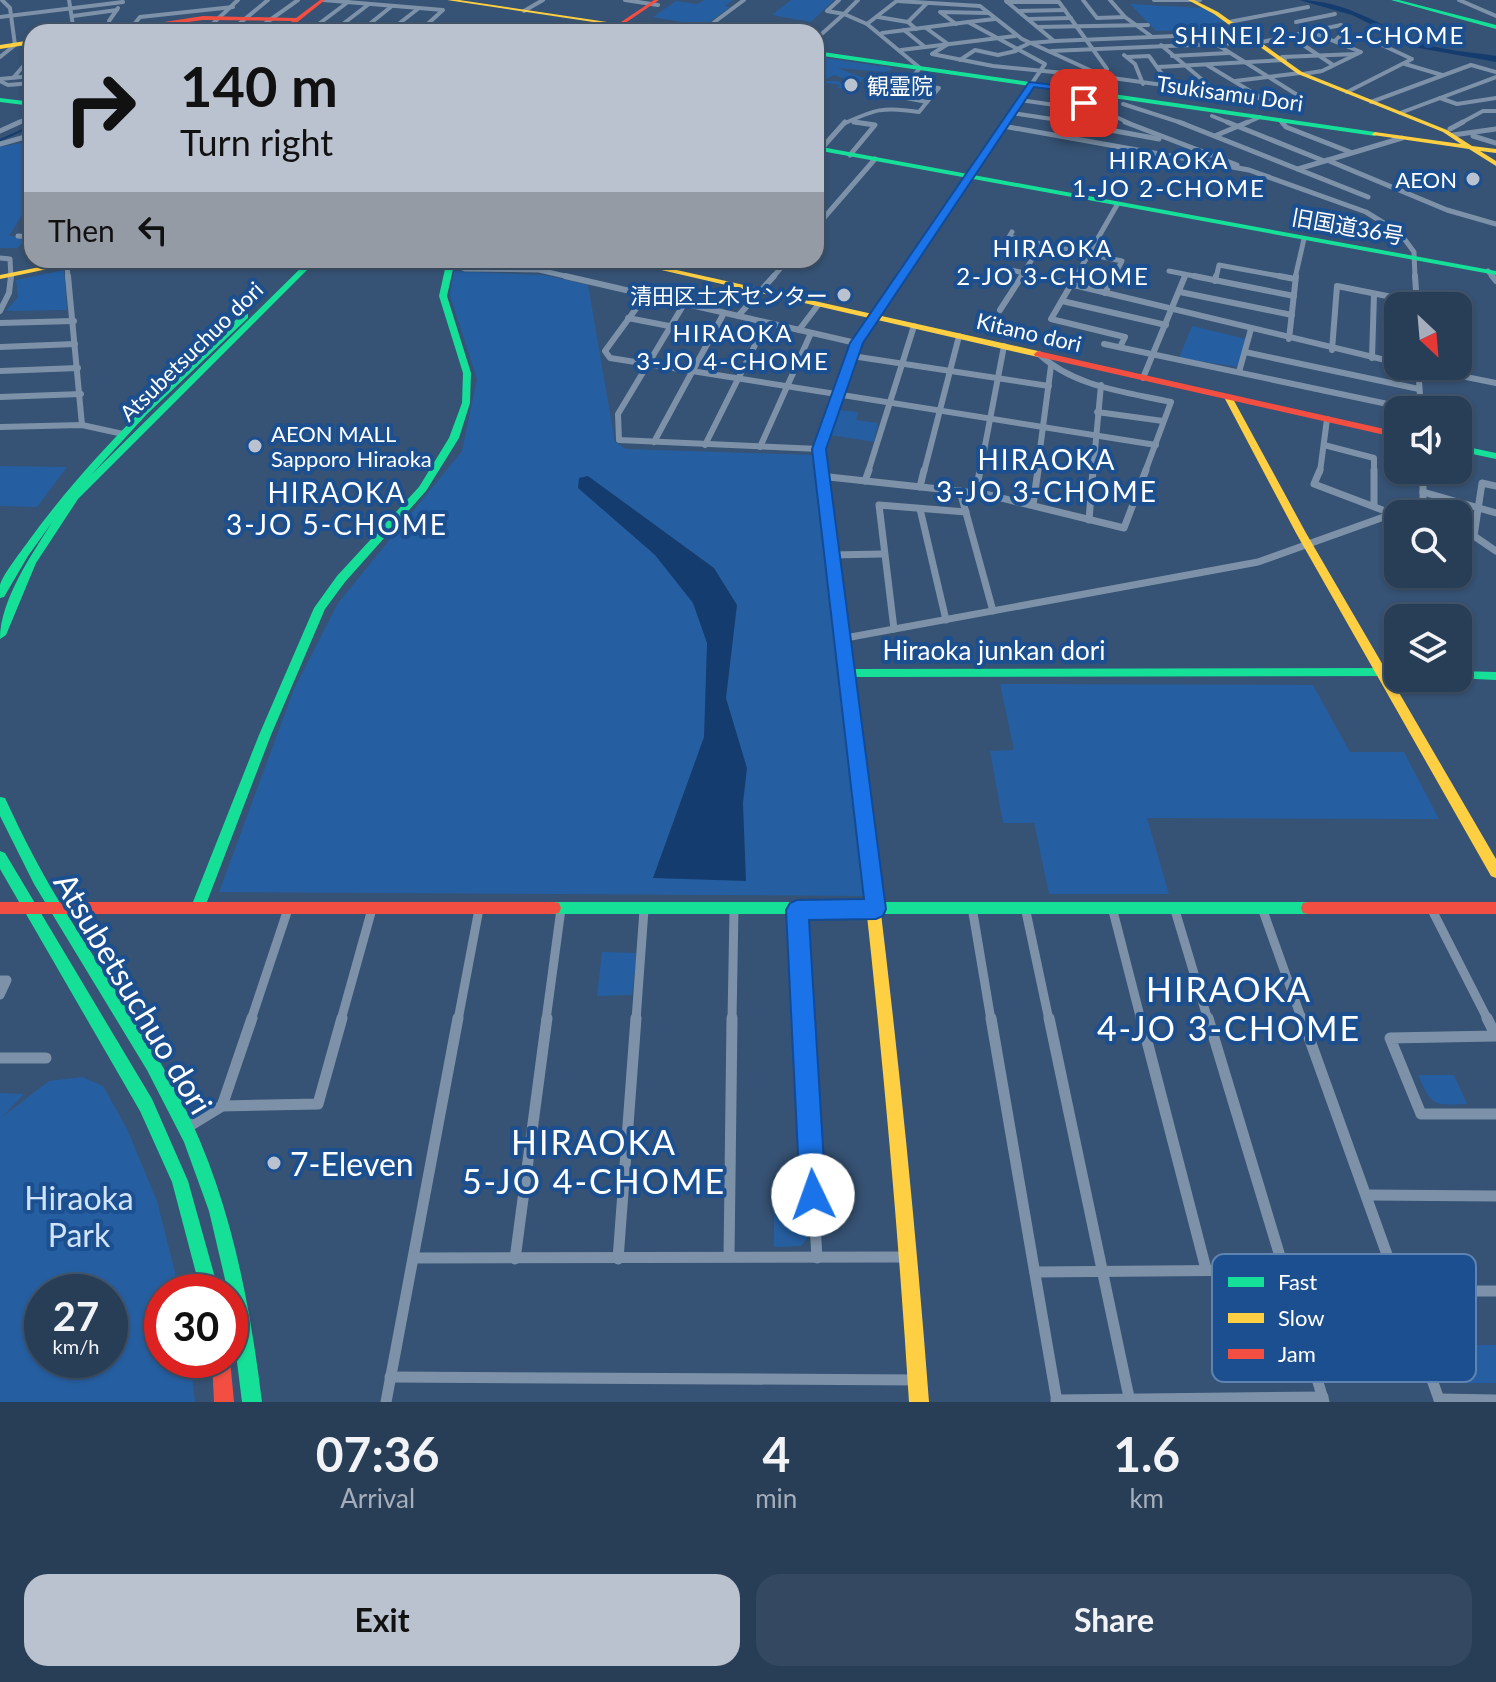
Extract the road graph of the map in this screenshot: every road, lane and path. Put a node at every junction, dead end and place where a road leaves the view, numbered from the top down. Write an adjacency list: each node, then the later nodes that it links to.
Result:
1 (2, 0): 48 (street)
2 (71, 0): 36 (street)
3 (238, 0): 31 (street)
4 (268, 0): 52 (street)
5 (298, 0): 54 (street)
6 (323, 0): 24 (street); 70 (main road)
7 (449, 0): 39 (main road)
8 (543, 0): 39 (street)
9 (625, 0): 10 (street)
10 (632, 0): 25 (street)
11 (744, 0): 78 (street)
12 (839, 0): 43 (street)
13 (858, 0): 43 (street)
14 (898, 0): 28 (street); 50 (street)
15 (1083, 0): 51 (street)
16 (1110, 0): 51 (street)
17 (1154, 0): 23 (street)
18 (1393, 0): 84 (main road)
19 (1404, 0): 84 (main road)
20 (1459, 0): 35 (street)
21 (124, 1): 26 (street); 37 (street)
22 (1006, 1): 38 (street); 40 (street)
23 (1196, 1): 60 (main road)
24 (348, 2): 27 (street); 71 (street)
25 (658, 2): 77 (main road)
26 (100, 3): 36 (street)
27 (369, 3): 30 (street); 72 (street)
28 (927, 3): 29 (street); 58 (street)
29 (978, 3): 42 (street)
30 (393, 5): 34 (street); 73 (street)
31 (233, 7): 49 (street); 64 (street)
32 (1308, 7): 41 (street)
33 (1487, 7): 35 (street)
34 (419, 8): 74 (street); 75 (street)
35 (1478, 8): 46 (street)
36 (71, 9): 45 (street); 48 (street)
37 (117, 10): 45 (street); 63 (street)
38 (1065, 10): 40 (street); 53 (street)
39 (524, 11): 76 (main road)
40 (1017, 11): 56 (street)
41 (1286, 12): 57 (street); 60 (street)
42 (989, 13): 55 (street); 80 (street)
43 (844, 14): 79 (street); 90 (street)
44 (1335, 14): 57 (street)
45 (73, 16): 62 (street)
46 (1496, 16)
47 (0, 17): 48 (street)
48 (12, 17): 106 (street)
49 (224, 17): 52 (main road); 65 (main road); 66 (street)
50 (878, 17): 58 (street); 79 (street)
51 (1125, 17): 82 (street)
52 (247, 18): 54 (main road); 67 (street)
53 (1071, 18): 56 (street); 86 (street)
54 (270, 19): 68 (street); 69 (main road)
55 (995, 19): 59 (street); 93 (street)
56 (1027, 19): 85 (street)
57 (1306, 20): 61 (street)
58 (908, 22): 88 (street)
59 (968, 22): 80 (street); 96 (street)
60 (1231, 22): 97 (main road)
61 (1296, 22)
62 (74, 24)
63 (109, 24)
64 (138, 24)
65 (173, 24)
66 (214, 24)
67 (239, 24)
68 (263, 24)
69 (287, 24)
70 (291, 24)
71 (317, 24)
72 (343, 24)
73 (369, 24)
74 (398, 24)
75 (428, 24)
76 (596, 24)
77 (624, 24)
78 (712, 24)
79 (867, 24): 92 (street)
80 (956, 24): 81 (street)
81 (947, 25): 87 (street); 99 (street)
82 (1133, 25): 83 (street); 86 (street); 95 (street)
83 (1148, 25)
84 (1496, 25)
85 (1037, 27): 86 (street); 100 (street)
86 (1076, 27): 98 (street)
87 (926, 28): 88 (street); 104 (street)
88 (916, 29): 89 (street)
89 (904, 30): 92 (street); 109 (street)
90 (824, 32)
91 (1310, 32): 94 (street); 101 (street); 101 (street)
92 (882, 33): 113 (street)
93 (1016, 36): 96 (street); 103 (street)
94 (1290, 36): 97 (street); 119 (street)
95 (1153, 37): 97 (street); 98 (street); 110 (street)
96 (993, 38): 99 (street); 114 (street)
97 (1252, 38): 105 (street); 123 (main road)
98 (1086, 40): 100 (street); 112 (street)
99 (970, 41): 104 (street)
100 (1055, 41): 103 (street)
101 (1335, 41): 118 (street)
102 (24, 43): 106 (main road)
103 (1030, 43): 114 (street); 115 (street)
104 (948, 44): 109 (street); 124 (street)
105 (1216, 44): 110 (street); 116 (street)
106 (15, 45): 108 (main road); 121 (street)
107 (1382, 45): 126 (street)
108 (0, 47)
109 (925, 47): 113 (street)
110 (1162, 47): 111 (street); 120 (street)
111 (1117, 48): 112 (street); 122 (street)
112 (1093, 49): 115 (street); 138 (street)
113 (901, 50): 132 (street)
114 (1016, 50): 124 (street); 133 (street)
115 (1049, 51): 138 (street)
116 (1228, 53): 120 (street); 125 (street)
117 (824, 54): 132 (main road, Tsukisamu Dori)
118 (1356, 54): 119 (street); 129 (street)
119 (1317, 55): 123 (street); 129 (street)
120 (1172, 56): 130 (street)
121 (0, 57)
122 (1127, 57): 131 (street); 147 (street)
123 (1282, 59): 125 (street); 134 (main road)
124 (960, 60): 133 (street)
125 (1241, 62): 128 (street); 140 (street)
126 (1405, 64): 135 (street); 151 (street)
127 (24, 65): 139 (street)
128 (1207, 65): 130 (street); 142 (street)
129 (1333, 65): 134 (street)
130 (1182, 66): 131 (street); 152 (street)
131 (1158, 67): 149 (street)
132 (920, 68): 145 (street); 146 (main road, Tsukisamu Dori)
133 (1042, 69): 138 (street); 146 (street)
134 (1304, 74): 140 (street); 151 (main road)
135 (1443, 75): 136 (street); 159 (street)
136 (1496, 75): 143 (street)
137 (24, 76): 139 (street)
138 (1103, 76): 147 (street)
139 (14, 77): 141 (street)
140 (1266, 77): 142 (street); 153 (street)
141 (0, 80): 144 (street)
142 (1235, 81): 156 (street)
143 (1482, 82): 148 (street); 154 (street)
144 (24, 84)
145 (907, 84): 160 (street); 160 (street)
146 (1032, 84): 150 (main road, Tsukisamu Dori); 158 (street)
147 (1143, 84): 149 (street)
148 (1496, 87)
149 (1172, 88): 152 (street)
150 (1069, 89): 165 (street); 170 (main road, Tsukisamu Dori)
151 (1348, 92): 159 (main road)
152 (1218, 94): 156 (street)
153 (1299, 96)
154 (1440, 98): 155 (street); 166 (street)
155 (1496, 98)
156 (1264, 99): 161 (street)
157 (0, 100): 162 (main road)
158 (1020, 100): 165 (street); 167 (street)
159 (1373, 101): 166 (main road)
160 (927, 102): 173 (street)
161 (1287, 102)
162 (24, 103)
163 (1123, 104): 180 (street)
164 (1496, 111): 179 (street)
165 (1100, 112): 168 (street)
166 (1402, 112): 179 (main road)
167 (1012, 113): 174 (street); 175 (street)
168 (1107, 114): 175 (street); 183 (street)
169 (1212, 116): 176 (street)
170 (1260, 117): 172 (main road, Tsukisamu Dori); 176 (street)
171 (24, 120): 178 (street)
172 (1280, 120): 182 (main road, Tsukisamu Dori); 192 (street)
173 (854, 122): 187 (street); 193 (street)
174 (1003, 126): 184 (street); 200 (street)
175 (1099, 127): 183 (street); 184 (street)
176 (1241, 127): 180 (street); 196 (street)
177 (1496, 129): 179 (street)
178 (0, 131)
179 (1458, 133): 185 (street); 189 (main road)
180 (1216, 135): 198 (street)
181 (24, 137): 186 (street)
182 (1402, 138): 189 (main road, Tsukisamu Dori); 192 (street)
183 (1172, 139): 199 (street)
184 (1090, 142): 188 (street)
185 (1496, 143)
186 (0, 144)
187 (824, 144)
188 (1108, 145): 194 (street); 199 (street)
189 (1477, 149): 191 (main road, Tsukisamu Dori); 197 (main road)
190 (824, 150): 193 (main road, 旧国道36号)
191 (1496, 151)
192 (1351, 153): 196 (street)
193 (850, 155): 195 (main road, 旧国道36号)
194 (1102, 157)
195 (875, 159): 200 (main road, 旧国道36号); 205 (street)
196 (1326, 160): 198 (street); 206 (street)
197 (1496, 162)
198 (1298, 169): 201 (street)
199 (1249, 170): 202 (street)
200 (968, 176): 204 (main road, 旧国道36号); 249 (street)
201 (1333, 184): 202 (street); 203 (street)
202 (1312, 192): 214 (street)
203 (1368, 197)
204 (1117, 205): 210 (main road, 旧国道36号); 212 (street)
205 (824, 218)
206 (1496, 224)
207 (1012, 232): 211 (street)
208 (18, 236): 209 (street)
209 (24, 236)
210 (1304, 239): 214 (main road, 旧国道36号); 229 (street)
211 (1042, 244): 212 (street); 225 (street)
212 (1090, 254): 231 (street); 235 (street)
213 (0, 258): 228 (street)
214 (1416, 259): 227 (main road, 旧国道36号); 234 (street)
215 (46, 268): 228 (main road)
216 (67, 268): 251 (street)
217 (296, 268): 309 (main road, Atsubetsuchuo dori)
218 (305, 268): 345 (main road, Atsubetsuchuo dori)
219 (449, 268): 356 (main road)
220 (463, 268): 237 (street)
221 (655, 268): 232 (main road, Kitano dori)
222 (781, 268): 232 (street)
223 (1003, 268): 225 (street)
224 (1169, 271): 226 (street)
225 (1025, 273): 231 (street); 244 (street)
226 (1185, 275): 230 (street); 233 (street)
227 (1493, 275)
228 (5, 276): 245 (street)
229 (1295, 279): 230 (street); 238 (street)
230 (1215, 281): 238 (street)
231 (1072, 285): 235 (street); 240 (street)
232 (761, 292): 242 (main road, Kitano dori); 248 (street)
233 (1180, 292): 243 (street); 247 (street)
234 (1417, 292)
235 (1105, 293): 243 (street)
236 (1374, 294): 239 (street); 268 (street); 273 (street)
237 (646, 295): 241 (street); 250 (street)
238 (1294, 296): 247 (street)
239 (1384, 296)
240 (1062, 301): 254 (street); 267 (street)
241 (684, 304): 246 (street); 255 (street)
242 (818, 305): 249 (main road, Kitano dori); 258 (street)
243 (1171, 309): 254 (street); 257 (street)
244 (1000, 310)
245 (0, 311)
246 (724, 313): 248 (street); 279 (street)
247 (1292, 315): 261 (street)
248 (738, 316): 253 (street)
249 (874, 317): 256 (main road, Kitano dori); 262 (street)
250 (628, 318): 255 (street); 276 (street)
251 (74, 321): 252 (street); 263 (street)
252 (0, 323)
253 (766, 323): 258 (street); 283 (street)
254 (1166, 325): 271 (street)
255 (669, 326): 276 (street)
256 (914, 326): 260 (main road, Kitano dori); 275 (street)
257 (1251, 329): 261 (street); 269 (street)
258 (799, 330): 259 (street)
259 (811, 333): 262 (street); 290 (street)
260 (959, 336): 265 (main road, Kitano dori); 280 (street)
261 (1289, 339): 268 (street)
262 (856, 343): 272 (street)
263 (75, 344): 266 (street); 278 (street)
264 (1104, 344): 267 (street)
265 (1004, 346): 270 (main road, Kitano dori); 284 (street)
266 (0, 347)
267 (1120, 347): 271 (street)
268 (1332, 350): 273 (street)
269 (1245, 352): 282 (street); 292 (street)
270 (1039, 354): 277 (street); 285 (main road, Kitano dori)
271 (1153, 354): 282 (street); 285 (street)
272 (852, 356): 275 (street); 294 (street)
273 (1372, 358): 274 (street)
274 (1384, 360)
275 (901, 363): 280 (street); 298 (street)
276 (647, 364): 279 (street); 311 (street)
277 (1051, 366): 289 (street); 291 (street)
278 (78, 368): 281 (street); 293 (street)
279 (692, 370): 283 (street); 311 (street)
280 (950, 370): 284 (street); 300 (street)
281 (0, 371)
282 (1239, 372): 299 (street)
283 (739, 378): 290 (street); 312 (street)
284 (999, 378): 291 (street); 302 (street)
285 (1143, 378): 297 (main road, Kitano dori)
286 (1472, 378): 288 (street)
287 (1418, 380): 292 (street)
288 (1496, 383)
289 (1101, 385): 301 (street); 304 (street)
290 (786, 386): 294 (street); 315 (street)
291 (1049, 386): 307 (street)
292 (1419, 389): 295 (street)
293 (81, 394): 296 (street); 305 (street)
294 (838, 395): 298 (street); 316 (street)
295 (1419, 396)
296 (0, 397)
297 (1228, 397): 303 (main road, Kitano dori); 337 (main road)
298 (889, 402): 300 (street); 320 (street)
299 (1384, 403)
300 (940, 411): 302 (street); 323 (street)
301 (1097, 412): 304 (street); 310 (street)
302 (990, 419): 307 (street); 326 (street)
303 (1327, 419): 308 (main road, Kitano dori); 314 (street)
304 (1163, 421): 313 (street)
305 (82, 425): 306 (street); 309 (street)
306 (0, 427)
307 (1043, 427): 310 (street); 328 (street)
308 (1384, 432)
309 (123, 434): 341 (main road, Atsubetsuchuo dori)
310 (1097, 436): 313 (street); 336 (street)
311 (654, 442): 312 (street)
312 (705, 445): 315 (street)
313 (1156, 445): 336 (street)
314 (1324, 445): 329 (street); 329 (street)
315 (760, 447): 316 (street)
316 (819, 449): 319 (street)
317 (1472, 451): 318 (main road)
318 (1496, 456)
319 (820, 476): 320 (street); 340 (street)
320 (865, 481): 323 (street)
321 (1423, 484): 325 (street)
322 (1496, 486): 331 (street)
323 (920, 487): 324 (street)
324 (960, 491): 326 (street); 333 (street)
325 (1423, 492): 327 (street); 331 (street)
326 (976, 493): 328 (street)
327 (1423, 500)
328 (1033, 505): 336 (street)
329 (1374, 505): 332 (street)
330 (920, 509): 333 (street); 339 (street); 343 (street)
331 (1477, 509): 334 (street); 338 (street)
332 (1384, 510)
333 (966, 512): 342 (street)
334 (1496, 513)
335 (1384, 517): 337 (street)
336 (1089, 520)
337 (1308, 545): 342 (street); 347 (main road)
338 (1496, 551)
339 (883, 554): 340 (street); 344 (street)
340 (831, 555): 346 (street)
341 (0, 594)
342 (993, 611): 343 (street)
343 (946, 620): 344 (street)
344 (894, 629): 346 (street)
345 (0, 635)
346 (840, 639): 348 (street)
347 (1382, 671): 348 (main road, Hiraoka junkan dori); 353 (main road)
348 (844, 673): 370 (main road)
349 (1472, 675): 350 (main road)
350 (1496, 676)
351 (0, 802): 354 (main road, Atsubetsuchuo dori)
352 (0, 857): 355 (main road, Atsubetsuchuo dori)
353 (1496, 872)
354 (50, 906): 355 (main road); 356 (main road); 379 (main road, Atsubetsuchuo dori)
355 (28, 907): 361 (main road); 394 (main road, Atsubetsuchuo dori)
356 (198, 907): 365 (main road)
357 (972, 907): 358 (main road); 370 (main road); 393 (street)
358 (1025, 907): 359 (main road); 392 (street)
359 (1112, 907): 360 (main road); 390 (street)
360 (1174, 907): 362 (main road); 382 (street)
361 (0, 908)
362 (1262, 908): 363 (main road); 380 (street)
363 (1431, 908): 364 (main road); 378 (street)
364 (1496, 908)
365 (288, 909): 366 (main road); 377 (street)
366 (372, 909): 367 (main road); 377 (street)
367 (479, 909): 368 (main road); 386 (street)
368 (561, 909): 371 (main road); 388 (street)
369 (734, 909): 371 (main road); 372 (main road); 384 (street)
370 (876, 909): 372 (main road); 385 (main road)
371 (644, 910): 389 (street)
372 (797, 910): 387 (street)
373 (0, 980): 374 (street)
374 (0, 995)
375 (0, 1058): 376 (street)
376 (46, 1058)
377 (222, 1106): 379 (street)
378 (1496, 1114)
379 (186, 1128): 405 (main road, Atsubetsuchuo dori)
380 (1368, 1195): 381 (street); 383 (street)
381 (1496, 1196)
382 (1279, 1254)
383 (1390, 1254)
384 (729, 1257): 387 (street); 389 (street)
385 (910, 1257): 387 (street); 397 (main road)
386 (414, 1258): 388 (street); 395 (street)
387 (817, 1258)
388 (515, 1259): 389 (street)
389 (618, 1259)
390 (1206, 1269): 391 (street); 392 (street)
391 (1212, 1269)
392 (1103, 1271): 393 (street); 399 (street)
393 (1035, 1272): 402 (street)
394 (206, 1274)
395 (390, 1377): 397 (street); 406 (street)
396 (222, 1378): 404 (main road)
397 (919, 1380): 407 (main road)
398 (1434, 1382): 403 (street)
399 (1129, 1400): 400 (street); 402 (street)
400 (1323, 1400)
401 (1496, 1400): 403 (street)
402 (1057, 1401)
403 (1440, 1401)
404 (224, 1402)
405 (252, 1402)
406 (386, 1402)
407 (919, 1402)

